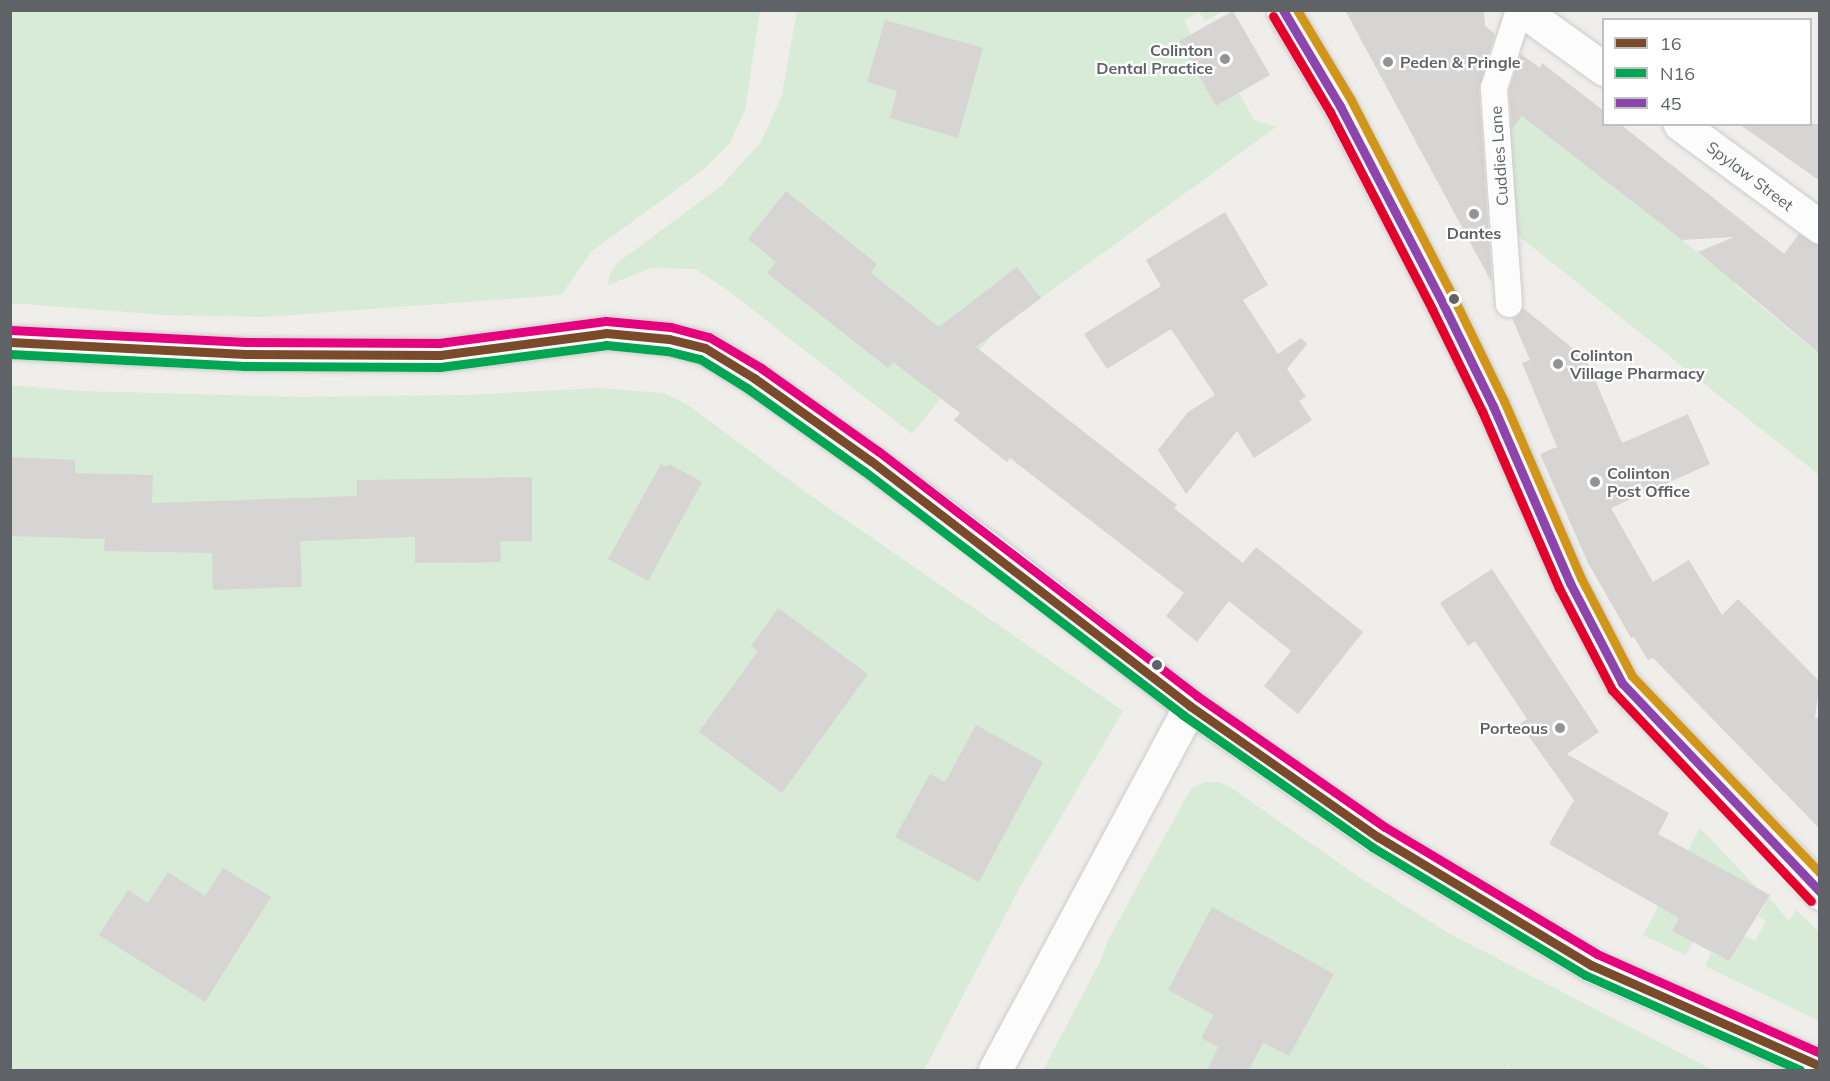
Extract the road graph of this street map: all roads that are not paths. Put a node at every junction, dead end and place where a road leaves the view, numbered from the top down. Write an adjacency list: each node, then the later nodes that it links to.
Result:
1 (1283, 10): 9 (street)
2 (1521, 10): 3 (street); 6 (lane, Cuddies Lane)
3 (1602, 68)
4 (1683, 126): 5 (street, Spylaw Street)
5 (1820, 228)
6 (1509, 304)
7 (10, 342): 8 (street)
8 (1190, 706): 10 (street); 11 (street)
9 (1820, 893)
10 (1820, 1066)
11 (995, 1071)

